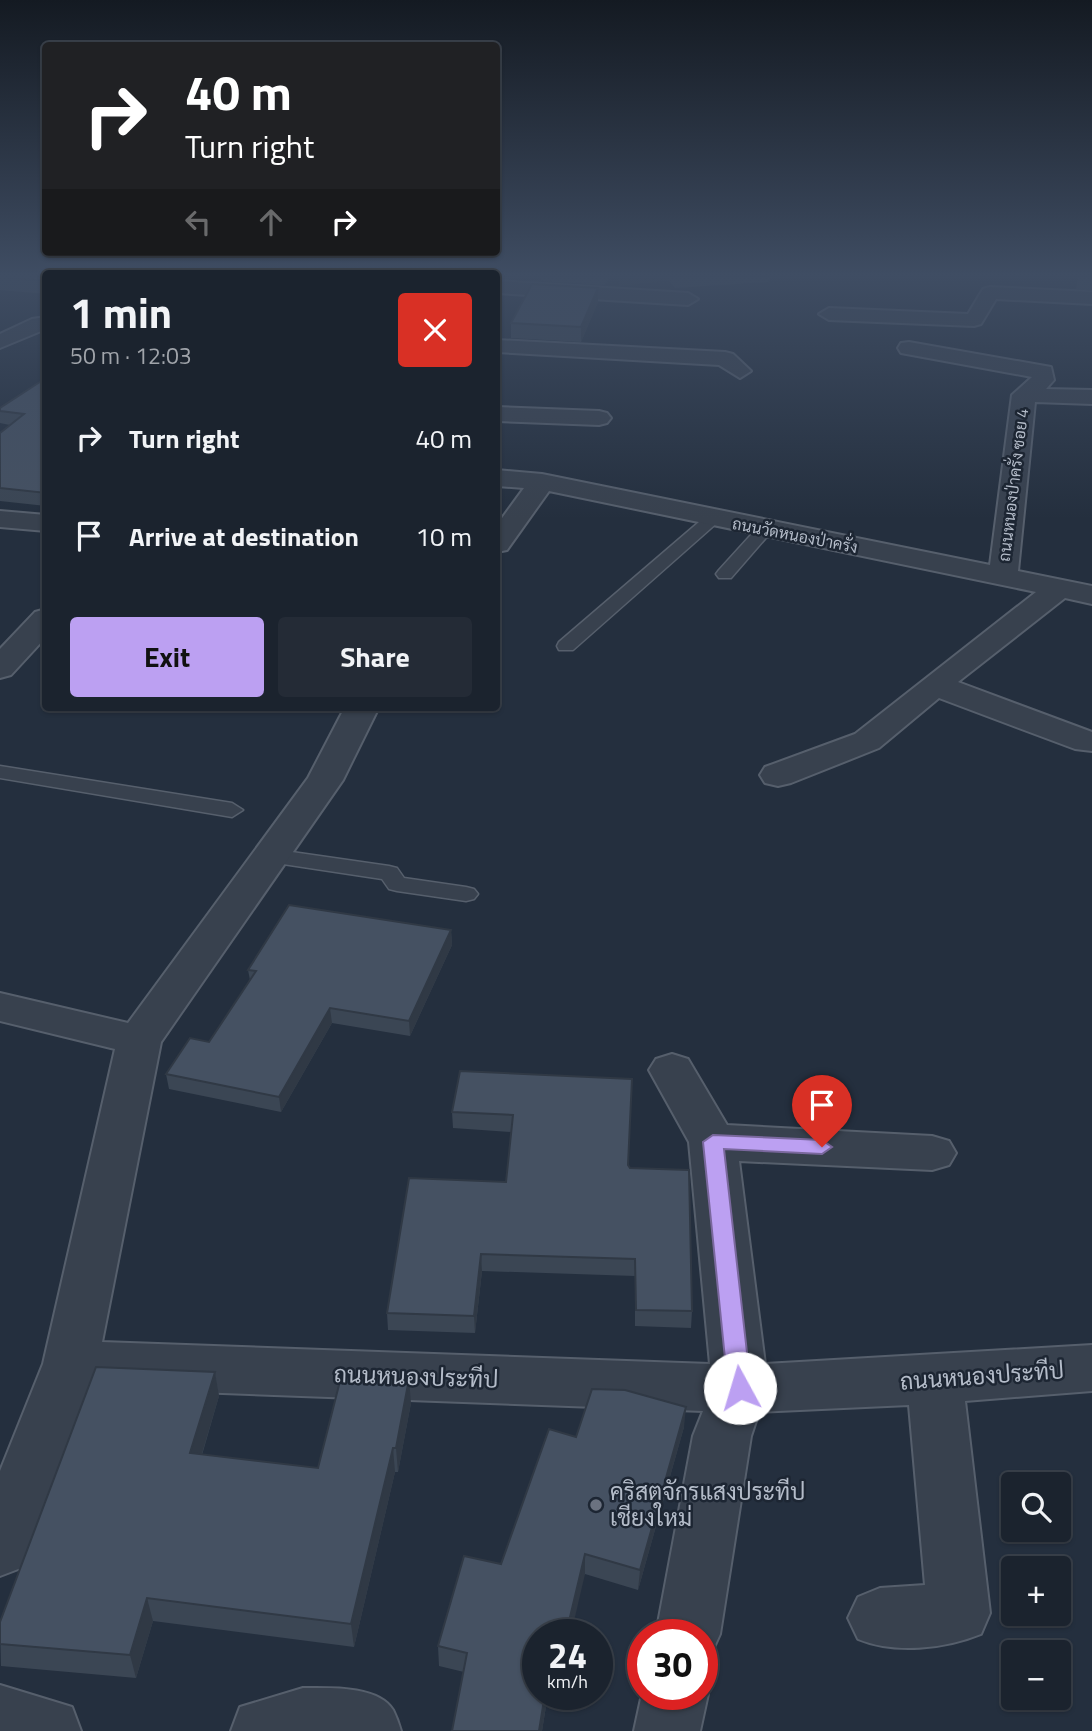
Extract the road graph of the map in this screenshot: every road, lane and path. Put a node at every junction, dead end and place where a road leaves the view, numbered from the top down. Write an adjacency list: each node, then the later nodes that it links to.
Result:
1 (704, 358): 3 (street)
2 (964, 358): 4 (street, ถนนหนองป่าครั่ง ซอย 4)
3 (740, 371)
4 (1024, 395): 5 (street, ถนนหนองป่าครั่ง ซอย 4); 16 (street, ถนนหนองป่าครั่ง ซอย 4)
5 (1092, 397)
6 (500, 414): 7 (street)
7 (599, 418)
8 (500, 478): 9 (street, ถนนวัดหนองป่าครั่ง)
9 (555, 484): 11 (street, ถนนวัดหนองป่าครั่ง); 14 (street)
10 (0, 519): 12 (street)
11 (712, 519): 13 (street, ถนนวัดหนองป่าครั่ง); 19 (lane)
12 (42, 523)
13 (765, 529): 15 (lane); 16 (street, ถนนวัดหนองป่าครั่ง)
14 (500, 541)
15 (725, 574)
16 (1003, 575): 17 (street, ถนนวัดหนองป่าครั่ง)
17 (1060, 588): 18 (street, ถนนวัดหนองป่าครั่ง); 20 (street)
18 (1092, 595)
19 (566, 646)
20 (935, 685): 22 (street); 24 (street)
21 (360, 711): 26 (street)
22 (1087, 742)
23 (0, 772): 25 (lane)
24 (778, 775)
25 (232, 810)
26 (271, 856): 27 (lane); 29 (street)
27 (466, 894)
28 (0, 1007): 29 (street)
29 (139, 1040): 33 (street)
30 (672, 1070): 31 (street)
31 (713, 1142): 32 (street); 36 (street)
32 (932, 1153)
33 (70, 1364): 36 (street, ถนนหนองประทีป); 37 (street)
34 (1092, 1368): 35 (street, ถนนหนองประทีป)
35 (935, 1380): 36 (street, ถนนหนองประทีป); 38 (street)
36 (740, 1388): 39 (street)
37 (0, 1548)
38 (880, 1618)
39 (691, 1619)
40 (672, 1710): 45 (street)
41 (0, 1717): 42 (street)
42 (48, 1731)
43 (264, 1731): 44 (street)
44 (368, 1731)
45 (667, 1731)

